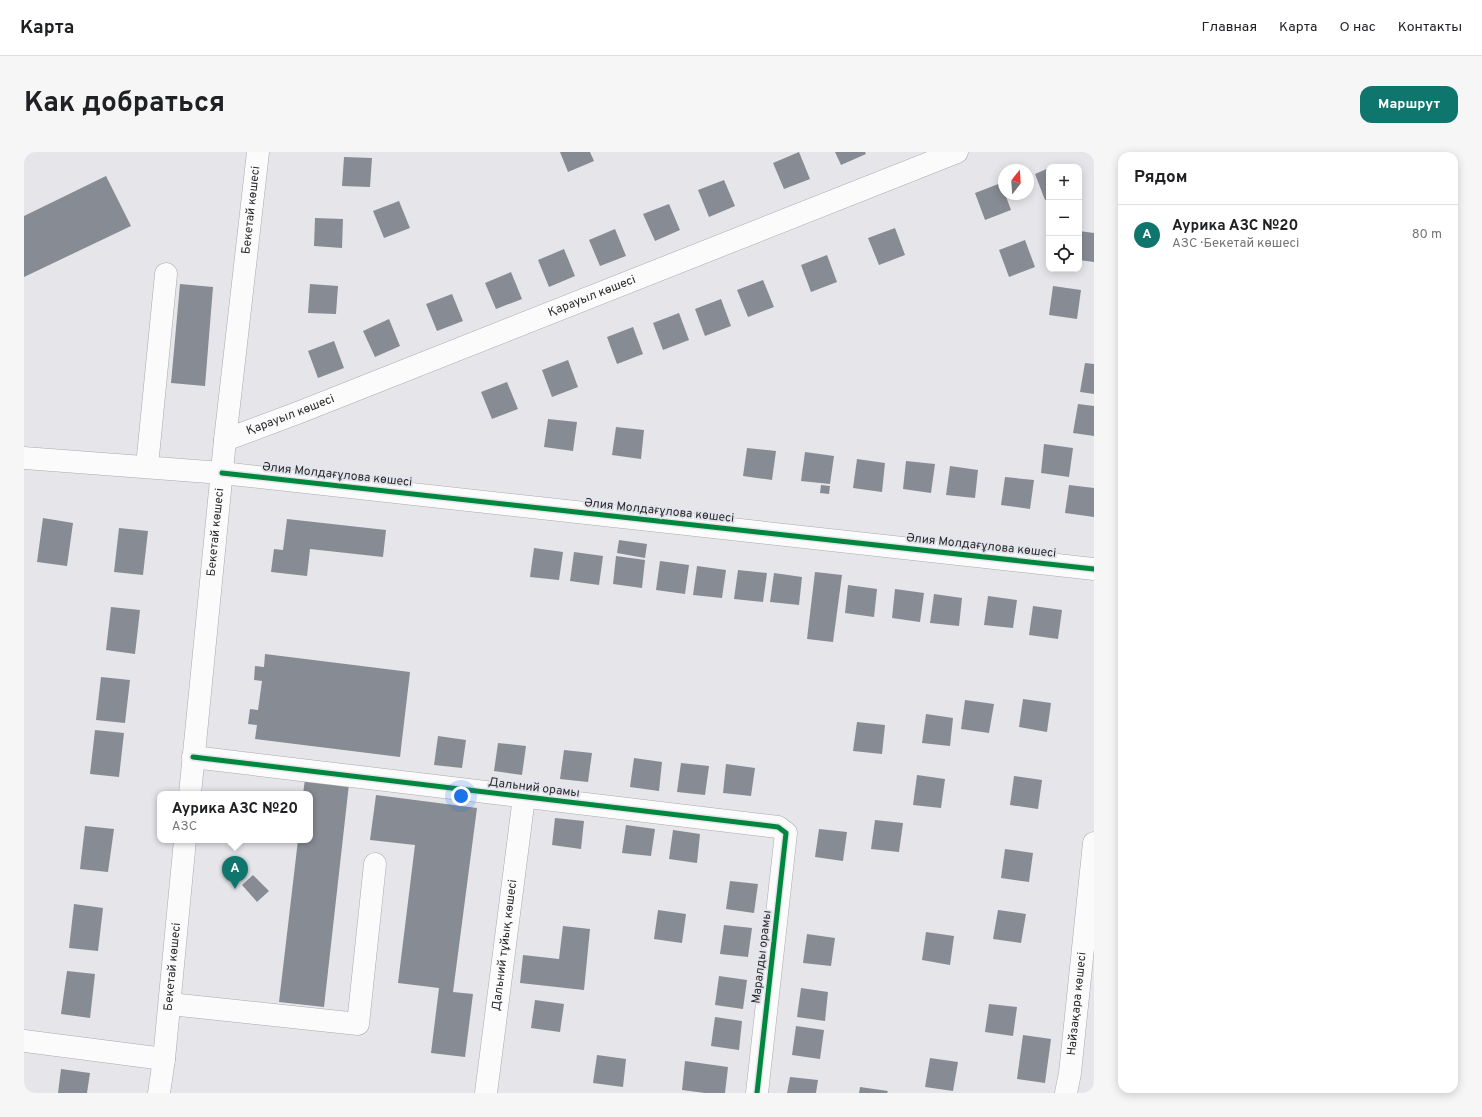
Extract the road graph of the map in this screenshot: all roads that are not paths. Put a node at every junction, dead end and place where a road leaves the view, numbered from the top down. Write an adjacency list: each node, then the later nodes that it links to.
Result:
1 (258, 152): 4 (street, Бекетай көшесі)
2 (957, 152): 4 (street, Қарауыл көшесі)
3 (166, 274): 6 (street)
4 (225, 440): 7 (street, Бекетай көшесі)
5 (24, 458): 6 (street, Әлия Молдағұлова көшесі)
6 (147, 466): 7 (street, Әлия Молдағұлова көшесі)
7 (222, 473): 8 (street, Әлия Молдағұлова көшесі); 9 (street, Бекетай көшесі)
8 (1094, 569)
9 (193, 757): 10 (street, Бекетай көшесі); 11 (street, Дальний орамы)
10 (190, 791)
11 (524, 797): 12 (street, Дальний орамы); 20 (street, Дальний тұйық көшесі)
12 (778, 827): 21 (street, Маралды орамы)
13 (185, 843): 16 (street, Бекетай көшесі)
14 (1094, 843): 22 (street, Найзақара көшесі)
15 (375, 864): 16 (street)
16 (170, 1004): 18 (street, Бекетай көшесі)
17 (24, 1041): 18 (street)
18 (164, 1059): 19 (street, Бекетай көшесі)
19 (159, 1093)
20 (486, 1093)
21 (757, 1093)
22 (1066, 1093)

